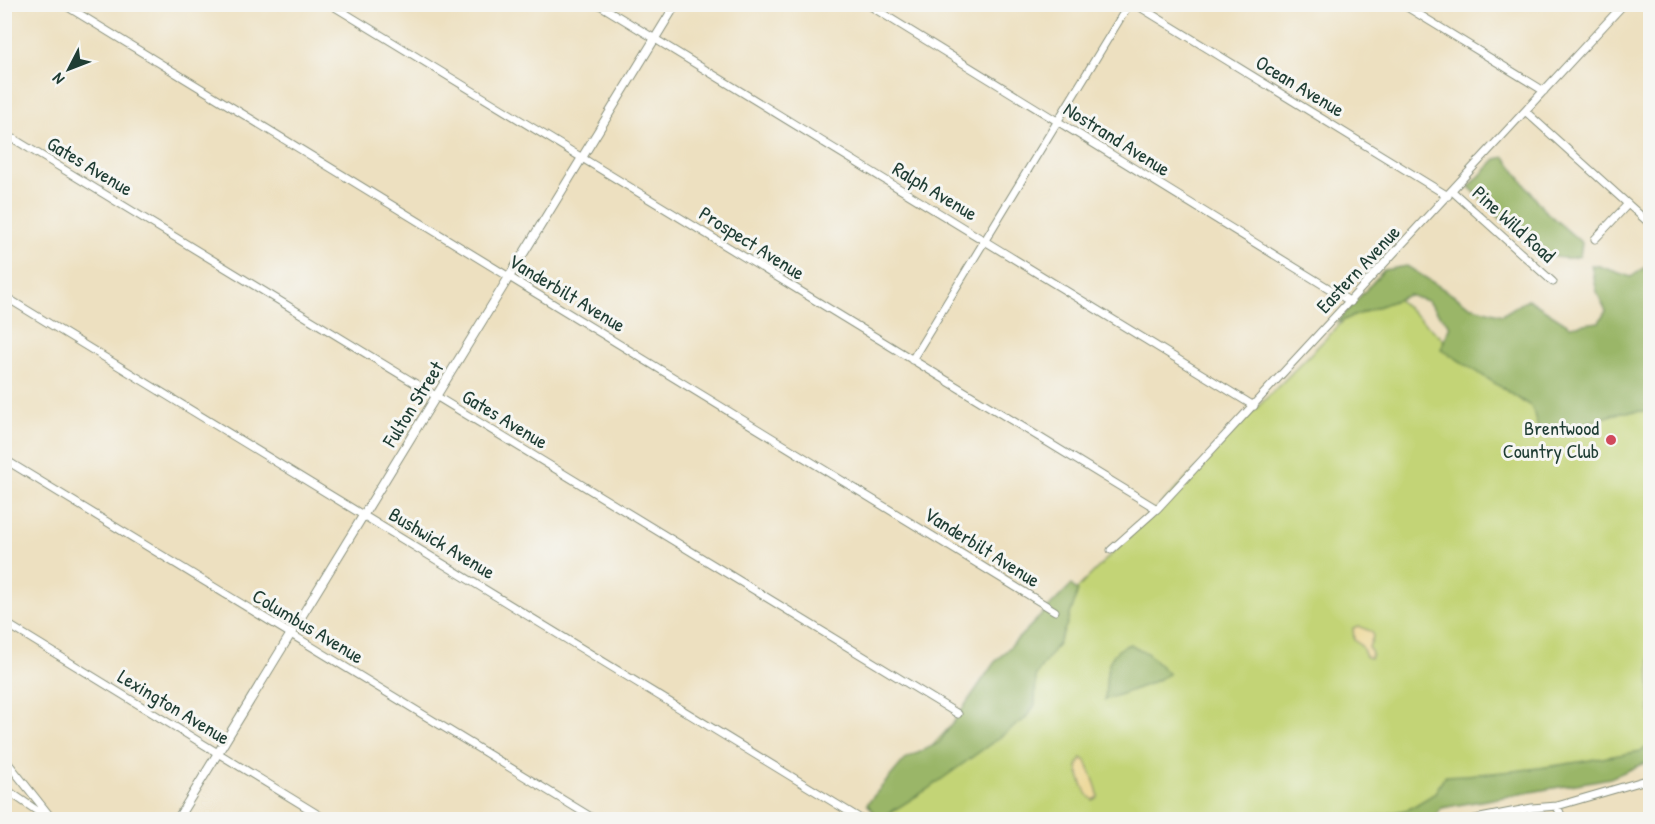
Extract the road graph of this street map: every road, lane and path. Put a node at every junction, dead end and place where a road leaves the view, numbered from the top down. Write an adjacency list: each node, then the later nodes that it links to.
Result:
1 (63, 4): 21 (street, Vanderbilt Avenue)
2 (330, 4): 15 (street, Prospect Avenue)
3 (598, 4): 10 (street, Ralph Avenue)
4 (676, 4): 10 (street, Fulton Street)
5 (867, 4): 13 (street, Nostrand Avenue)
6 (1130, 4): 13 (street)
7 (1135, 4): 16 (street, Ocean Avenue)
8 (1402, 4): 11 (street)
9 (1624, 4): 11 (street, Eastern Avenue)
10 (655, 39): 15 (street, Fulton Street); 20 (street, Ralph Avenue)
11 (1544, 91): 12 (street, Eastern Avenue)
12 (1525, 111): 16 (street, Eastern Avenue); 17 (street)
13 (1058, 122): 20 (street); 24 (street, Nostrand Avenue)
14 (4, 133): 26 (street, Gates Avenue)
15 (582, 158): 21 (street, Fulton Street); 25 (street, Prospect Avenue)
16 (1450, 193): 22 (street, Pine Wild Road); 24 (street, Eastern Avenue)
17 (1628, 204): 18 (street); 19 (street)
18 (1650, 224)
19 (1595, 239)
20 (985, 241): 25 (street); 27 (street, Ralph Avenue)
21 (509, 277): 26 (street, Fulton Street); 32 (street, Vanderbilt Avenue)
22 (1553, 282)
23 (4, 296): 30 (street, Bushwick Avenue)
24 (1351, 302): 27 (street, Eastern Avenue)
25 (912, 360): 29 (street, Prospect Avenue)
26 (436, 397): 30 (street, Fulton Street); 35 (street, Gates Avenue)
27 (1254, 406): 29 (street, Eastern Avenue)
28 (4, 459): 34 (street, Columbus Avenue)
29 (1157, 509): 31 (street, Eastern Avenue)
30 (364, 514): 34 (street, Fulton Street); 45 (street, Bushwick Avenue)
31 (1111, 550)
32 (1055, 611)
33 (4, 622): 36 (street, Lexington Avenue)
34 (291, 634): 36 (street, Fulton Street); 44 (street, Columbus Avenue)
35 (958, 714)
36 (218, 753): 42 (street, Fulton Street); 43 (street, Lexington Avenue)
37 (4, 758): 41 (street)
38 (1650, 779): 40 (street)
39 (4, 788): 41 (street)
40 (1557, 806): 46 (street); 47 (street)
41 (51, 819)
42 (177, 819)
43 (327, 819)
44 (596, 819)
45 (861, 819)
46 (1470, 819)
47 (1563, 819)

